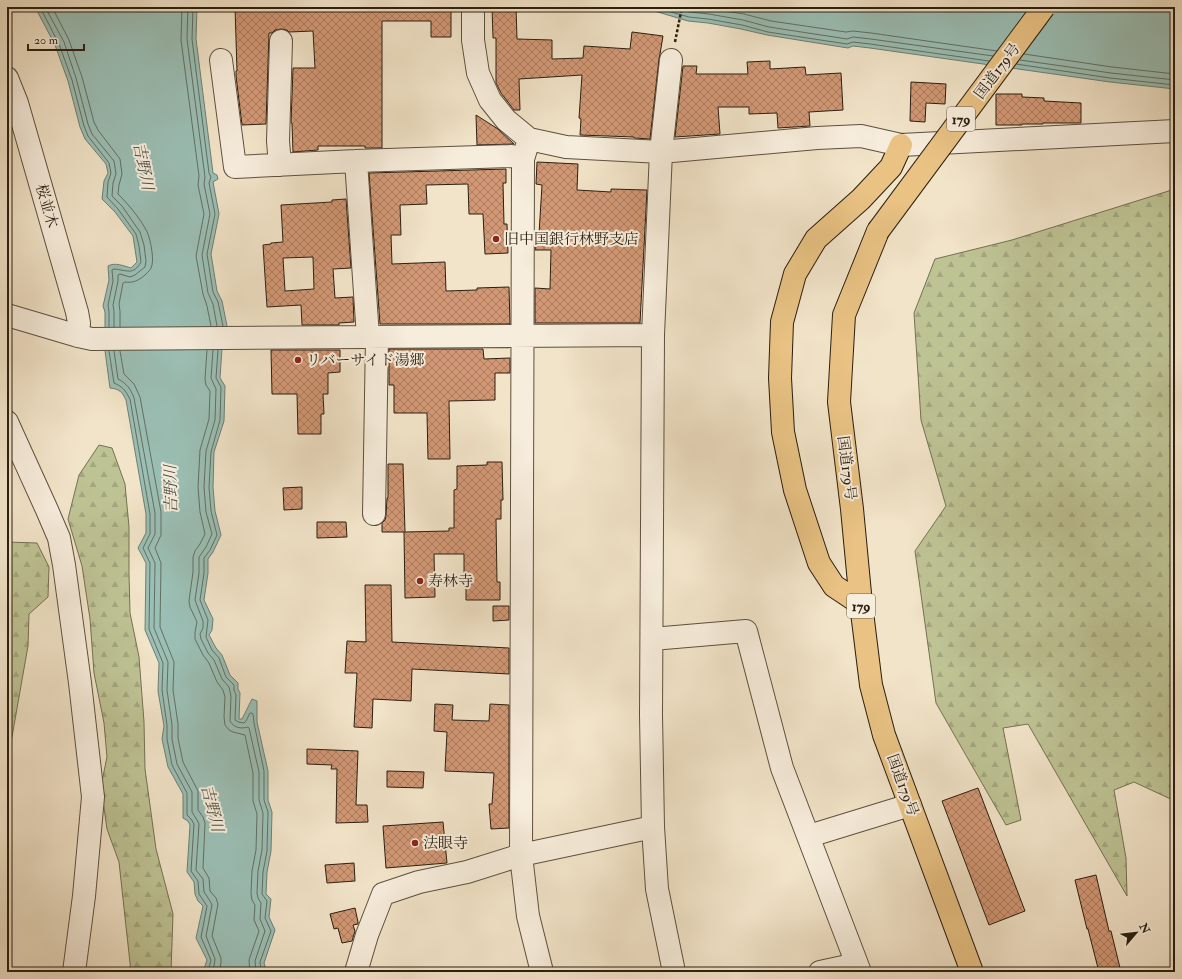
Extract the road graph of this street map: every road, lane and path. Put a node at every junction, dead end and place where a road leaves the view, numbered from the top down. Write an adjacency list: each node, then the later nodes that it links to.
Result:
1 (473, 7): 11 (street)
2 (682, 7): 4 (path)
3 (1044, 7): 22 (highway, 国道179号 / 179, bridge)
4 (678, 27)
5 (281, 41): 14 (street)
6 (221, 60): 14 (street)
7 (671, 60): 12 (street)
8 (7, 78): 19 (street, 桜並木)
9 (1175, 131): 10 (street)
10 (902, 145): 12 (street); 22 (highway)
11 (526, 149): 12 (street); 13 (street); 18 (street)
12 (661, 152): 16 (street)
13 (356, 161): 14 (street); 17 (street)
14 (280, 165)
15 (7, 315): 19 (street)
16 (653, 335): 18 (street); 23 (street)
17 (372, 337): 18 (street); 19 (street); 21 (street)
18 (523, 337): 27 (street)
19 (85, 338)
20 (7, 422): 29 (street)
21 (374, 514)
22 (861, 604): 24 (highway, 国道179号 / 179)
23 (652, 639): 25 (street); 26 (street)
24 (910, 805): 26 (street); 34 (highway, 国道179号 / 179)
25 (653, 827): 27 (street); 32 (street)
26 (809, 836): 28 (street)
27 (521, 855): 30 (street); 31 (street)
28 (858, 968): 33 (street)
29 (74, 972)
30 (356, 972)
31 (542, 972)
32 (674, 972)
33 (820, 972)
34 (972, 972)

